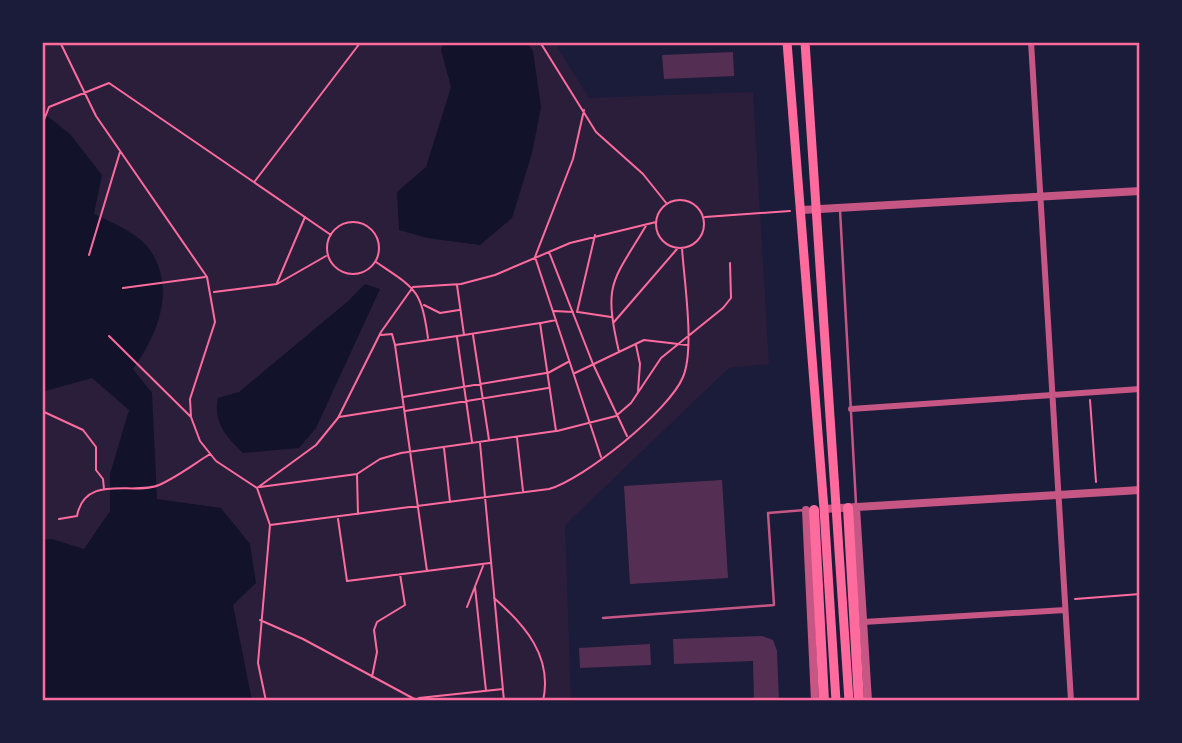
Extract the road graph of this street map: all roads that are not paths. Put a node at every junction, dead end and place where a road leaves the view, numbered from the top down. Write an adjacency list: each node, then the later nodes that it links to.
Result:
1 (787, 42): 7 (main road)
2 (805, 42): 8 (main road)
3 (1031, 42): 5 (street)
4 (1140, 191): 5 (street)
5 (1041, 197): 6 (street); 10 (street)
6 (839, 209): 8 (street); 11 (lane)
7 (802, 210): 8 (street); 15 (main road)
8 (816, 211): 14 (main road)
9 (1140, 389): 10 (street)
10 (1052, 395): 11 (street); 13 (street)
11 (850, 409): 14 (lane)
12 (1140, 491): 13 (street)
13 (1059, 495): 14 (street); 18 (street)
14 (847, 508): 15 (street); 16 (highway); 20 (street)
15 (815, 510): 17 (highway); 19 (lane); 21 (street)
16 (848, 588): 24 (main road); 25 (highway)
17 (824, 590): 22 (highway); 23 (main road)
18 (1065, 610): 20 (street); 27 (street)
19 (603, 618)
20 (863, 622): 26 (street)
21 (815, 701)
22 (824, 701)
23 (836, 701)
24 (849, 701)
25 (859, 701)
26 (868, 701)
27 (1071, 701)

